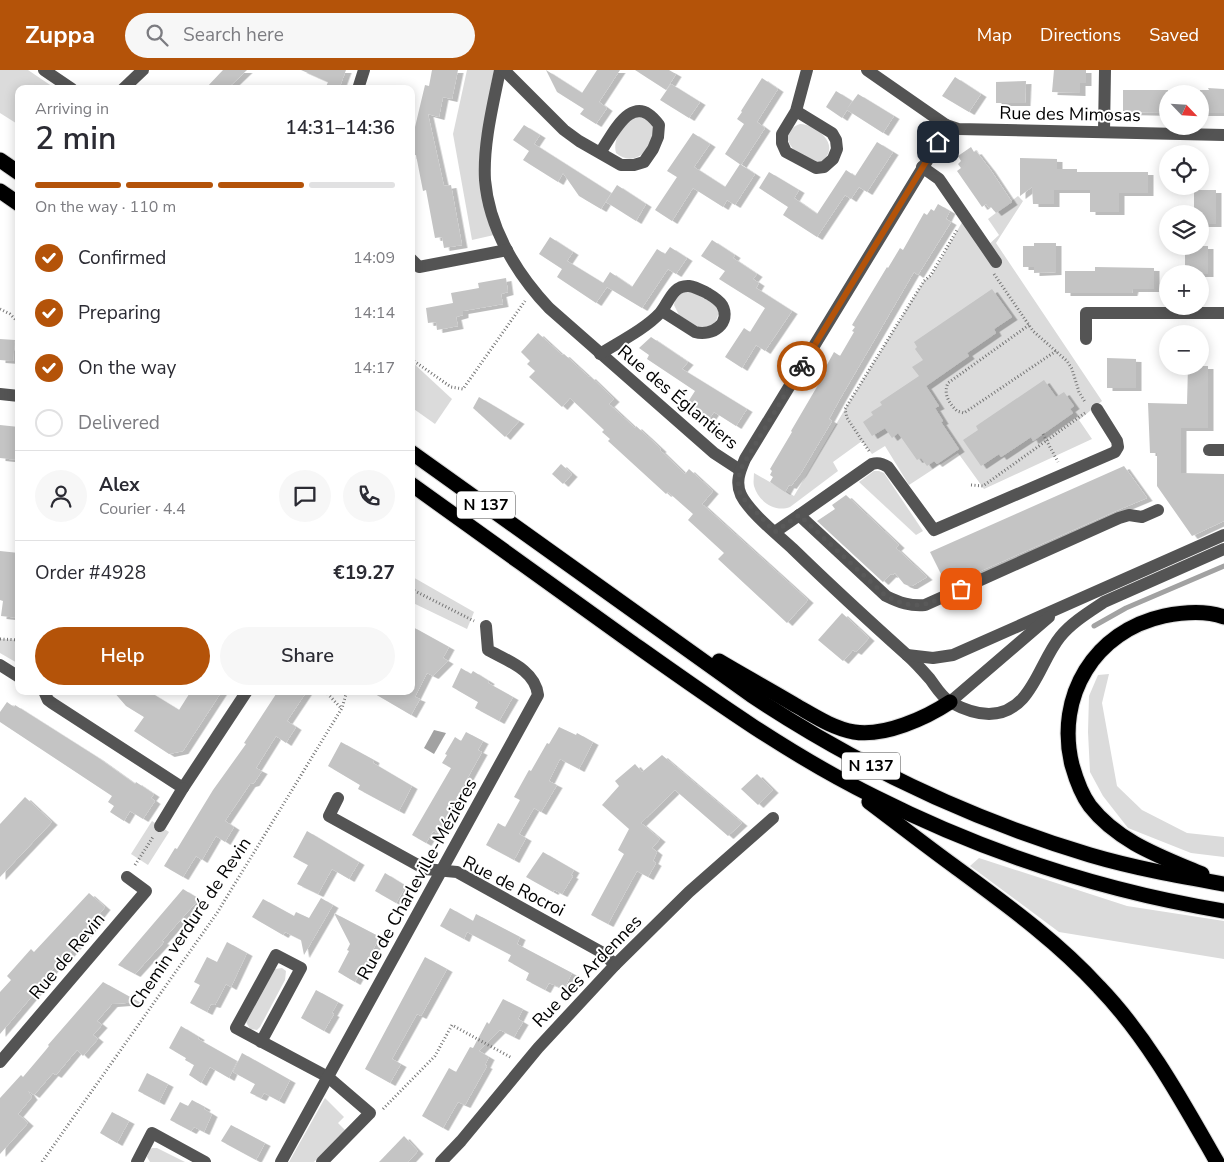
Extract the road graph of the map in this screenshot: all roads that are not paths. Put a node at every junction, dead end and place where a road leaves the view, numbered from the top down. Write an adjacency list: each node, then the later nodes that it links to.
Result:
1 (44, 70): 9 (street)
2 (142, 70): 10 (street)
3 (364, 70): 11 (street)
4 (500, 70): 22 (street, Rue des Églantiers)
5 (504, 70): 16 (street)
6 (807, 70): 12 (street)
7 (867, 70): 13 (street)
8 (1104, 70): 14 (street)
9 (66, 85)
10 (127, 85)
11 (359, 85)
12 (796, 111): 12 (street)
13 (946, 125): 14 (street, Rue des Mimosas); 18 (street, Rue des Églantiers)
14 (1104, 131): 15 (street, Rue des Mimosas)
15 (1224, 135)
16 (600, 154): 16 (street)
17 (0, 160): 19 (highway)
18 (922, 167): 23 (street); 35 (street, Rue des Églantiers)
19 (15, 170)
20 (0, 192): 21 (highway)
21 (15, 201)
22 (507, 250): 24 (street); 28 (street, Rue des Églantiers)
23 (996, 262)
24 (415, 264)
25 (662, 311): 25 (street); 28 (street)
26 (1224, 313): 27 (street)
27 (1086, 339)
28 (600, 354): 35 (street, Rue des Églantiers)
29 (0, 394): 30 (street)
30 (15, 396)
31 (1093, 410): 38 (street)
32 (1209, 450): 33 (street)
33 (1224, 450)
34 (415, 455): 44 (highway, N 137)
35 (740, 470): 39 (street)
36 (415, 487): 52 (highway, N 137)
37 (1158, 510): 38 (street)
38 (799, 515): 39 (street)
39 (775, 532): 46 (street)
40 (1224, 535): 42 (street)
41 (1224, 549): 51 (street)
42 (1058, 609): 46 (street); 51 (street)
43 (1224, 617): 59 (highway)
44 (644, 619): 51 (highway); 59 (highway, N 137)
45 (486, 626): 57 (street, Rue de Charleville-Mézières)
46 (907, 655): 51 (street)
47 (0, 664): 48 (street)
48 (15, 674)
49 (45, 695): 53 (street)
50 (244, 695): 53 (street)
51 (950, 702)
52 (834, 776): 60 (highway, N 137); 70 (highway)
53 (184, 788): 56 (street)
54 (338, 798): 57 (street, Rue de Rocroi)
55 (773, 818): 61 (street, Rue des Ardennes)
56 (160, 826)
57 (441, 870): 61 (street, Rue de Rocroi); 64 (street, Rue de Charleville-Mézières)
58 (127, 877): 63 (street, Rue de Revin)
59 (1224, 884)
60 (1224, 911)
61 (615, 965): 69 (street, Rue des Ardennes)
62 (261, 1042): 62 (street); 64 (street)
63 (0, 1062)
64 (328, 1077): 67 (street, Rue de Charleville-Mézières); 68 (street)
65 (137, 1162): 66 (street)
66 (205, 1162)
67 (281, 1162)
68 (322, 1162)
69 (441, 1162)
70 (1217, 1162)

